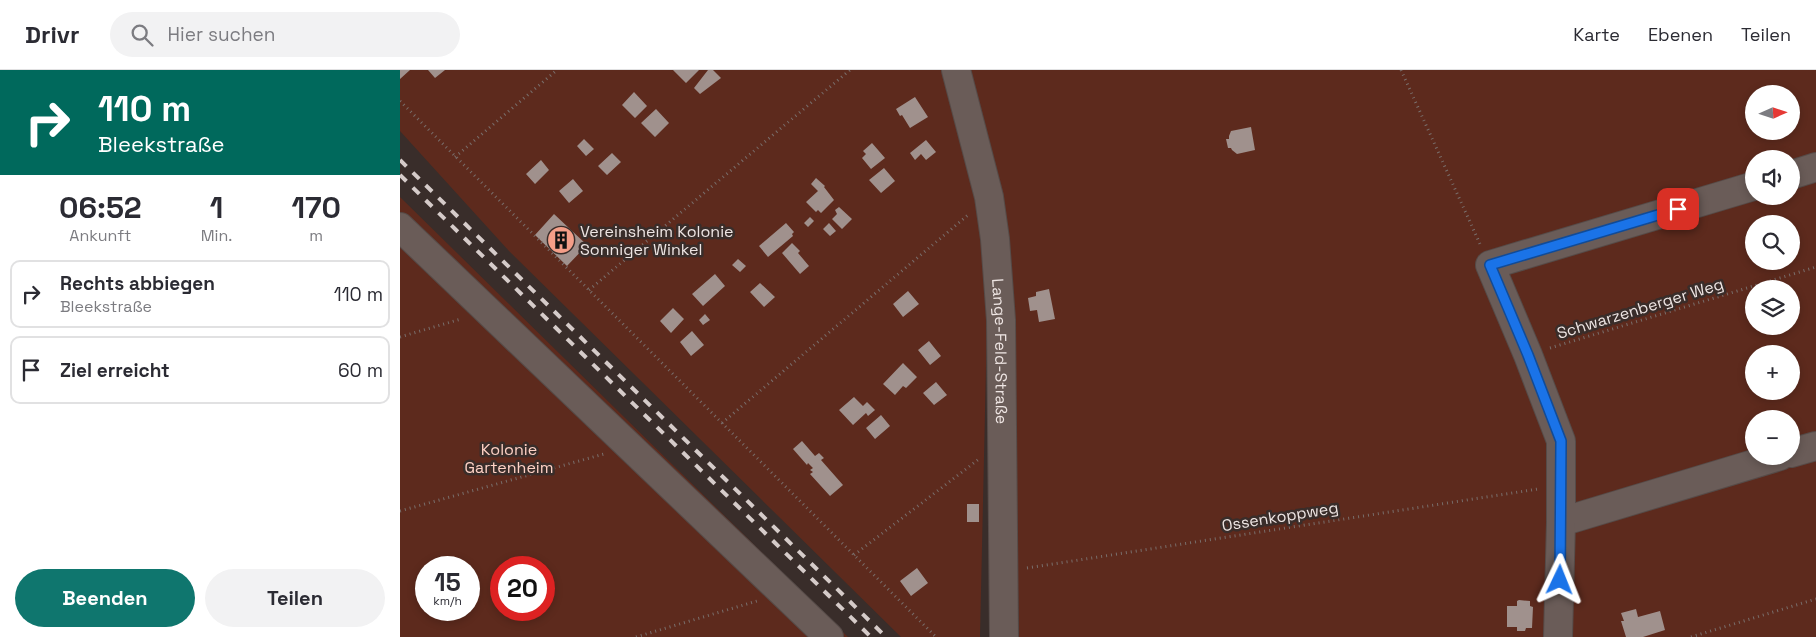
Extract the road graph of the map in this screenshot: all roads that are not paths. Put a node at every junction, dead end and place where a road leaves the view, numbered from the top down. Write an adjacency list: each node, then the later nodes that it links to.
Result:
1 (956, 70): 11 (street, Lange-Feld-Straße)
2 (1816, 168): 3 (street)
3 (1800, 172)
4 (1745, 189): 9 (street)
5 (400, 227): 10 (street)
6 (1816, 446): 7 (street)
7 (1800, 450)
8 (1750, 465): 9 (street)
9 (1561, 522): 12 (street)
10 (829, 637)
11 (1004, 637)
12 (1558, 637)

